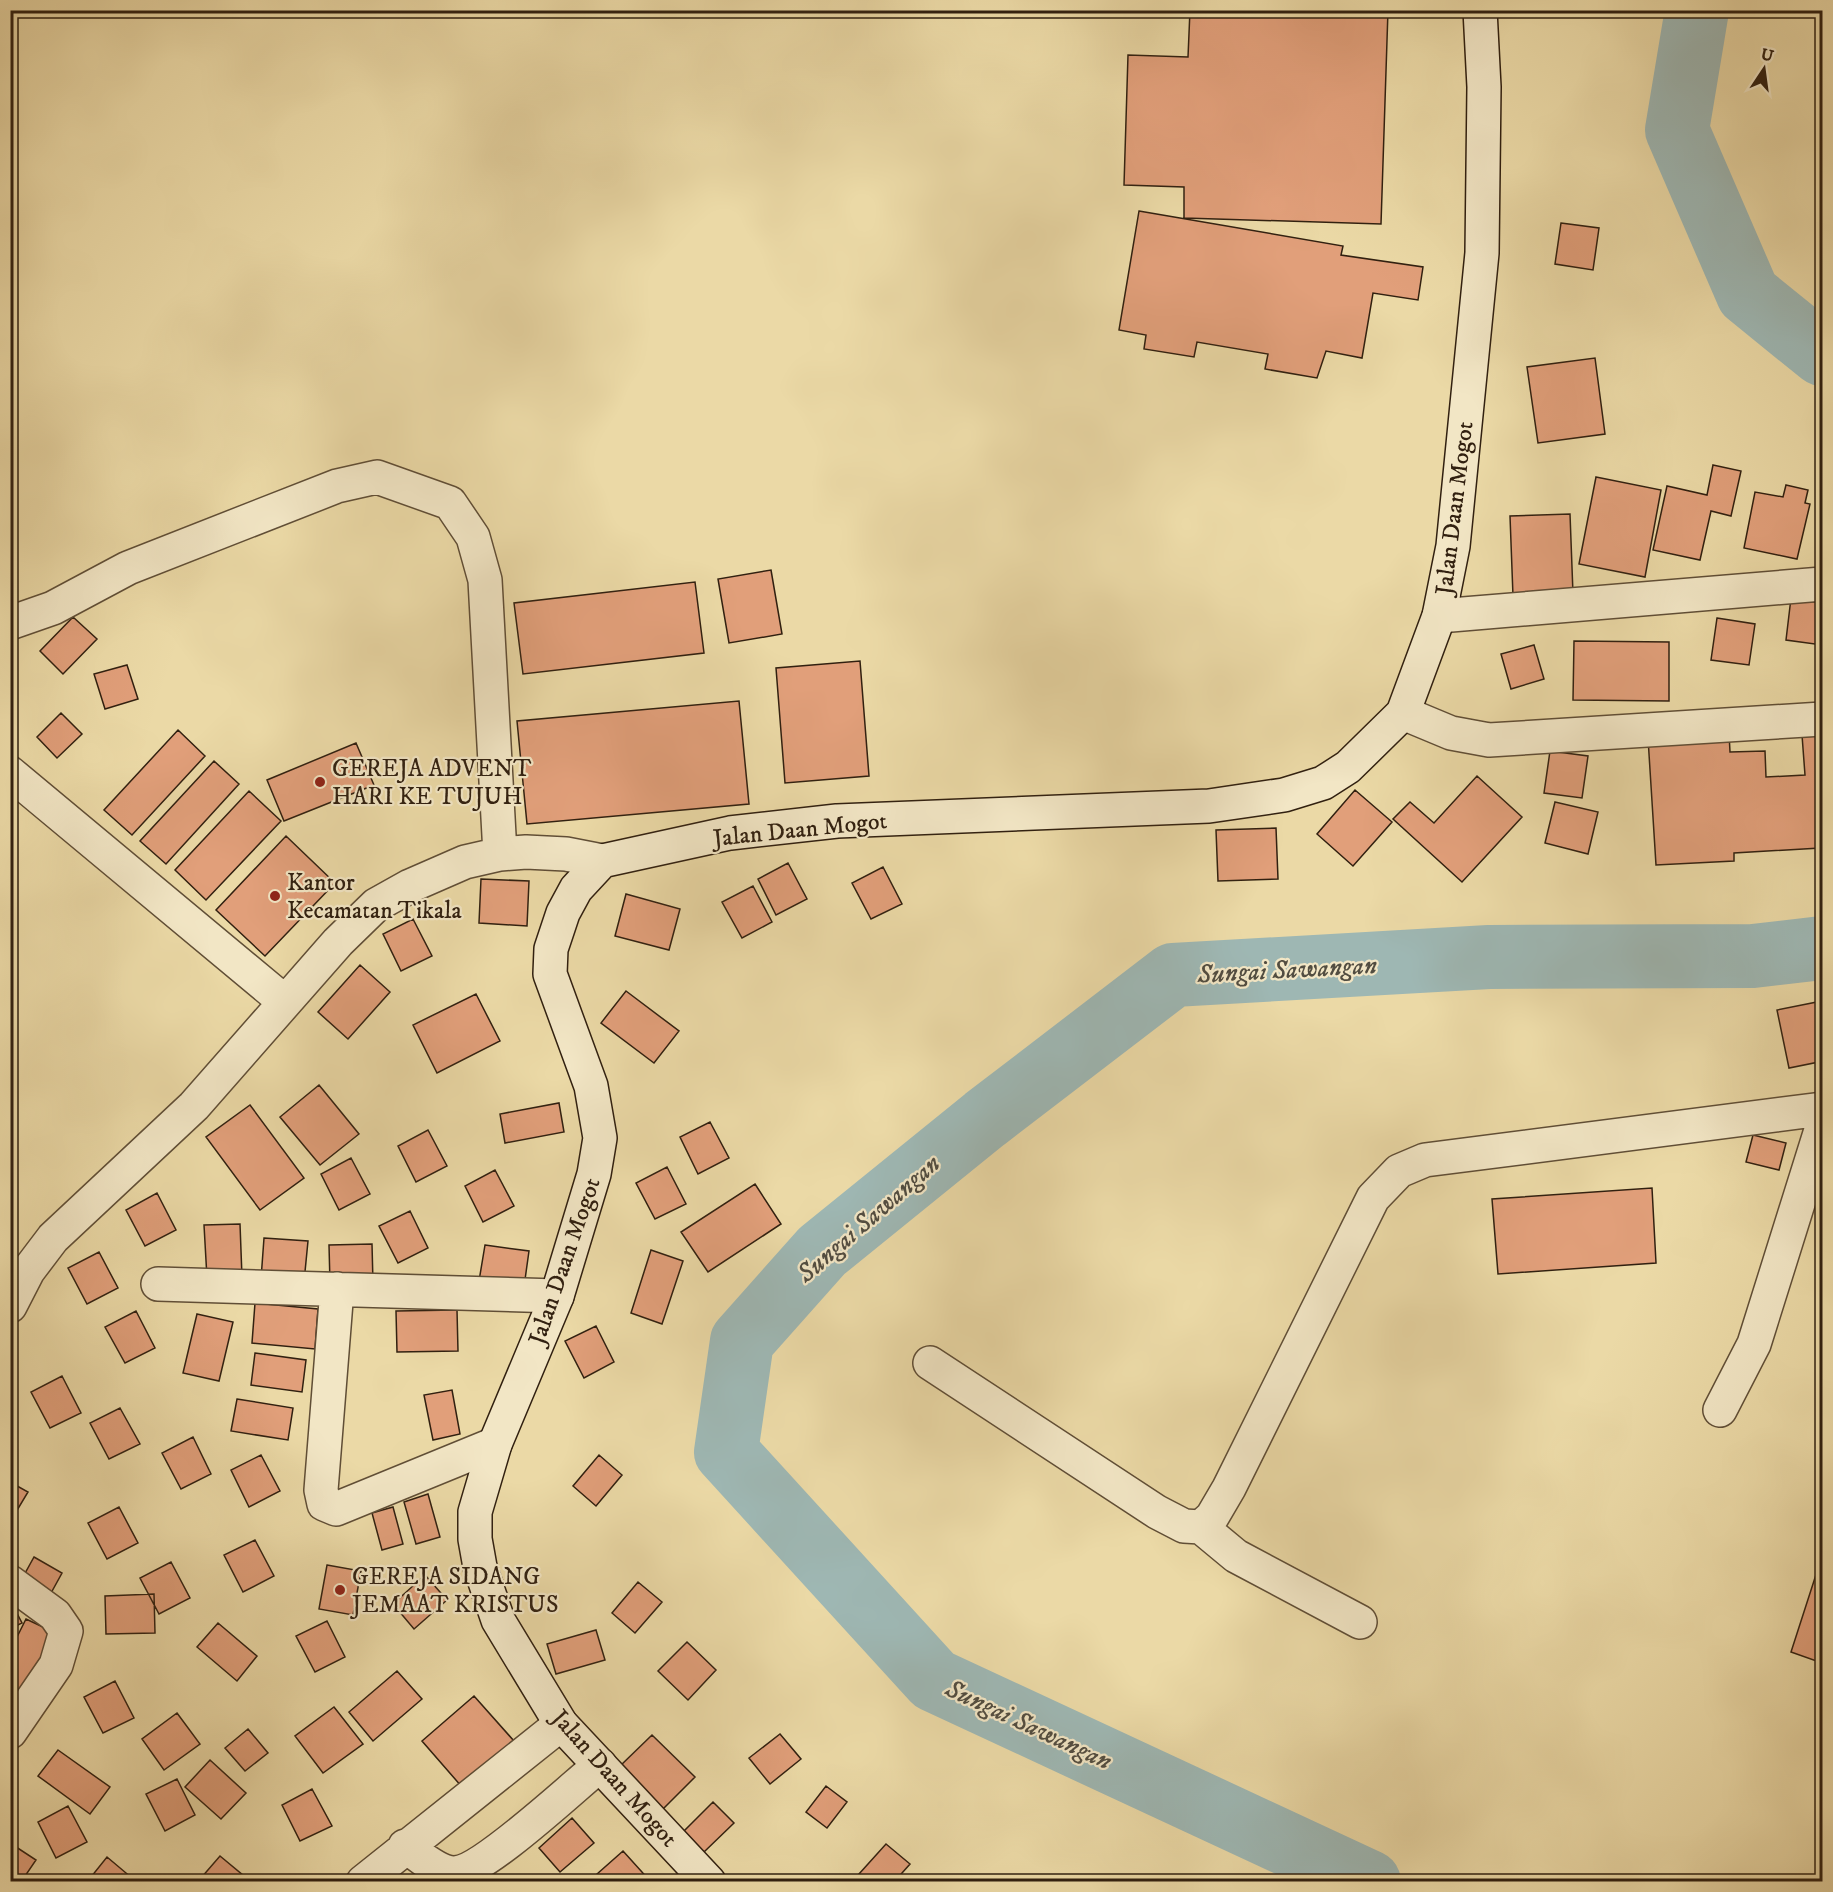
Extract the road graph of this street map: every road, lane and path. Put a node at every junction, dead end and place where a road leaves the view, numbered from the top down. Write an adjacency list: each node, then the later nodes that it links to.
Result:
1 (1480, 10): 3 (street, Jalan Daan Mogot)
2 (1822, 584): 3 (street)
3 (1439, 616): 5 (street, Jalan Daan Mogot)
4 (10, 622): 8 (street)
5 (1402, 714): 6 (street); 9 (street, Jalan Daan Mogot)
6 (1822, 719)
7 (10, 773): 10 (street)
8 (500, 854): 9 (street); 10 (street)
9 (602, 861): 15 (street, Jalan Daan Mogot)
10 (285, 1002): 16 (street)
11 (1822, 1109): 20 (street)
12 (1822, 1127): 18 (street)
13 (158, 1284): 14 (street)
14 (337, 1289): 15 (street); 19 (street)
15 (557, 1296): 19 (street, Jalan Daan Mogot)
16 (10, 1306)
17 (930, 1363): 20 (street)
18 (1720, 1410)
19 (495, 1444): 23 (street, Jalan Daan Mogot)
20 (1201, 1527): 22 (street)
21 (10, 1582): 24 (street)
22 (1360, 1622)
23 (561, 1724): 25 (street, Jalan Daan Mogot); 26 (street)
24 (10, 1732)
25 (600, 1765): 26 (street); 28 (street, Jalan Daan Mogot)
26 (405, 1846): 27 (street)
27 (363, 1881)
28 (709, 1881)

